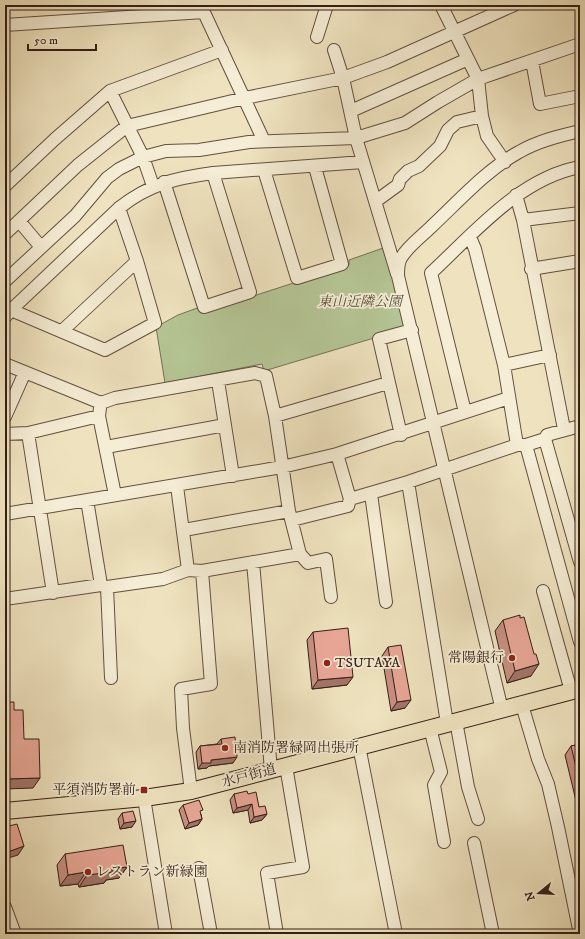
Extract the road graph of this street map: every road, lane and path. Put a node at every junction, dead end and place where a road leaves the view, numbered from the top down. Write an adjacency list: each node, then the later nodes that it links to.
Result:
1 (327, 5): 7 (street)
2 (442, 5): 6 (street)
3 (514, 5): 6 (street)
4 (202, 8): 5 (street); 9 (street)
5 (5, 25)
6 (456, 33): 11 (street); 13 (street)
7 (317, 37)
8 (580, 44): 12 (street)
9 (222, 50): 15 (street); 17 (street)
10 (334, 50): 13 (street)
11 (468, 59): 14 (street); 18 (street)
12 (532, 62): 14 (street); 16 (street)
13 (343, 78): 17 (street); 18 (street)
14 (478, 80): 19 (street); 22 (street)
15 (110, 92): 20 (street); 32 (street)
16 (580, 96)
17 (245, 98): 20 (street); 23 (street)
18 (351, 111): 22 (street)
19 (482, 116): 26 (street); 34 (street)
20 (127, 126): 24 (street); 38 (street)
21 (580, 131): 26 (street)
22 (356, 138): 23 (street); 25 (street)
23 (264, 141): 24 (street)
24 (143, 157): 31 (street); 41 (street)
25 (363, 162): 27 (street); 34 (street)
26 (505, 162): 45 (street)
27 (315, 167): 29 (street); 29 (street)
28 (580, 167): 33 (street)
29 (264, 170): 30 (street)
30 (214, 173): 31 (street); 31 (street)
31 (159, 184): 35 (street)
32 (5, 186)
33 (516, 195): 37 (street); 40 (street)
34 (376, 201): 45 (street)
35 (119, 208): 42 (street); 47 (street)
36 (580, 212): 37 (street)
37 (523, 220): 44 (street)
38 (18, 221): 39 (street); 41 (street)
39 (5, 234)
40 (470, 237): 52 (street); 58 (street)
41 (41, 247): 46 (street)
42 (137, 261): 49 (street); 49 (street)
43 (580, 261): 44 (street)
44 (531, 268): 50 (street)
45 (398, 276): 48 (street)
46 (5, 281)
47 (8, 314): 49 (street)
48 (412, 330): 55 (street); 62 (street)
49 (62, 331)
50 (550, 355): 52 (street); 65 (street)
51 (5, 364): 53 (street)
52 (504, 365): 56 (street)
53 (25, 372): 57 (street); 61 (street)
54 (218, 381): 57 (street); 60 (street); 63 (street)
55 (388, 383): 60 (street); 68 (street)
56 (509, 398): 58 (street); 70 (street)
57 (101, 403): 59 (street)
58 (465, 412): 62 (street)
59 (99, 416): 66 (street); 71 (street)
60 (275, 416): 73 (street)
61 (5, 417)
62 (434, 423): 68 (street); 74 (street)
63 (225, 425): 71 (street); 75 (street)
64 (580, 426): 65 (street)
65 (564, 429): 69 (street)
66 (28, 433): 67 (street); 82 (street)
67 (5, 434)
68 (401, 435): 72 (street)
69 (545, 439): 70 (street); 88 (street)
70 (522, 445): 74 (street); 97 (street)
71 (106, 447): 79 (street)
72 (338, 454): 73 (street); 80 (street)
73 (282, 467): 75 (street); 84 (street)
74 (444, 469): 76 (street); 101 (street)
75 (233, 476): 77 (street)
76 (408, 482): 78 (street); 102 (street)
77 (177, 486): 79 (street); 85 (street)
78 (370, 494): 80 (street); 96 (street)
79 (116, 495): 81 (street)
80 (350, 499): 84 (street)
81 (88, 500): 82 (street); 91 (street)
82 (40, 508): 83 (street); 93 (street)
83 (5, 514)
84 (290, 515): 85 (street); 86 (street)
85 (184, 530): 89 (street)
86 (300, 554): 87 (street); 95 (street)
87 (253, 562): 90 (street); 105 (street)
88 (580, 562)
89 (188, 570): 90 (street); 91 (street)
90 (202, 571): 106 (street)
91 (104, 586): 93 (street); 98 (street)
92 (543, 591): 99 (street)
93 (54, 592): 94 (street)
94 (5, 597)
95 (331, 597)
96 (386, 602)
97 (580, 642)
98 (111, 678)
99 (576, 690): 100 (main road, 水戸街道)
100 (522, 705): 101 (main road, 水戸街道); 120 (street)
101 (502, 710): 102 (main road, 水戸街道)
102 (452, 722): 103 (main road, 水戸街道); 109 (street)
103 (430, 728): 104 (main road, 水戸街道); 110 (street)
104 (359, 746): 105 (main road, 水戸街道); 118 (street)
105 (279, 768): 106 (main road, 水戸街道); 117 (street)
106 (191, 791): 107 (main road, 水戸街道)
107 (144, 798): 108 (main road, 水戸街道); 115 (street)
108 (5, 811)
109 (478, 819)
110 (444, 842)
111 (474, 843): 119 (street)
112 (198, 868): 116 (street)
113 (5, 907): 114 (street)
114 (15, 934)
115 (166, 934)
116 (211, 934)
117 (277, 934)
118 (396, 934)
119 (493, 934)
120 (580, 934)

